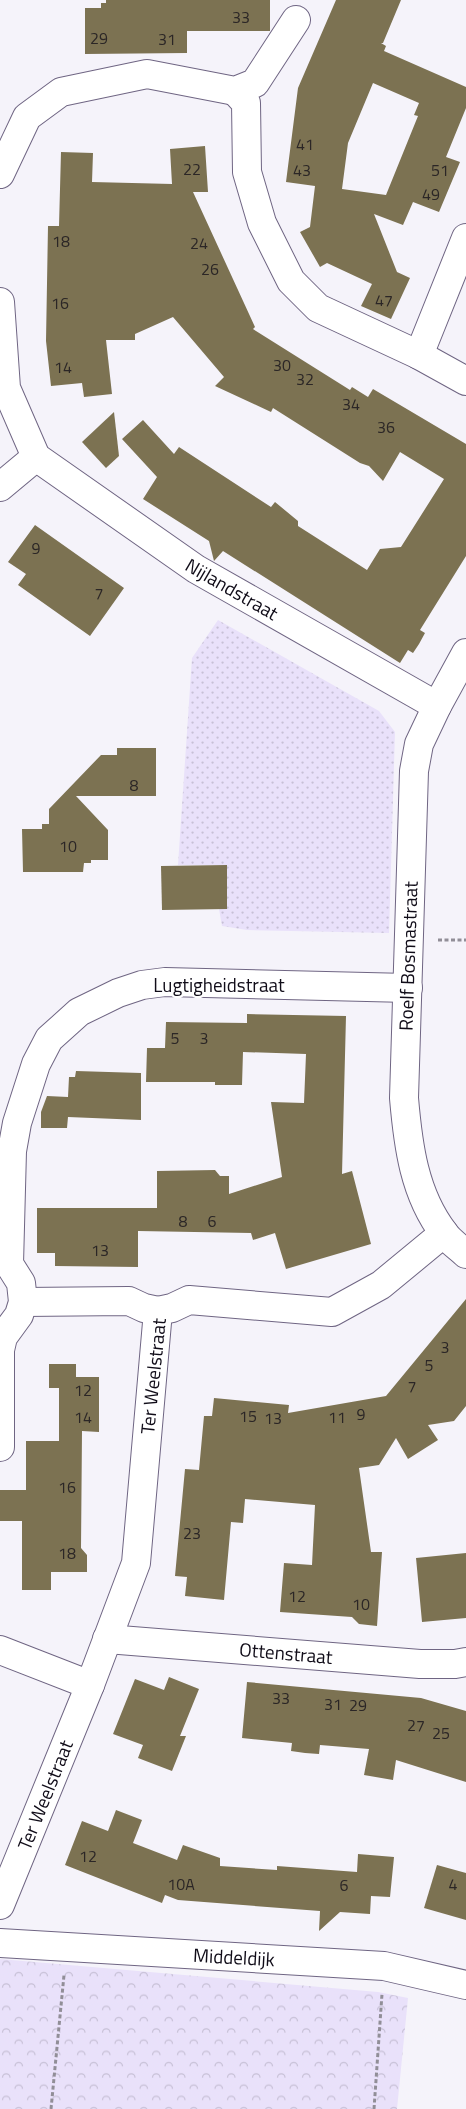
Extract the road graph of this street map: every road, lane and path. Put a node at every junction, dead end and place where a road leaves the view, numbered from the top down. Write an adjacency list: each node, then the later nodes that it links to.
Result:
1 (296, 20): 2 (street)
2 (235, 90): 3 (street); 6 (street)
3 (0, 174)
4 (466, 238): 6 (street)
5 (0, 302): 8 (street)
6 (419, 355): 7 (street)
7 (466, 381)
8 (36, 457): 9 (street); 11 (street, Nijlandstraat)
9 (0, 487)
10 (466, 653): 11 (street, Roelf Bosmastraat)
11 (437, 706): 12 (street, Roelf Bosmastraat)
12 (408, 988): 13 (street, Roelf Bosmastraat); 15 (street, Lugtigheidstraat)
13 (444, 1234): 14 (street, Roelf Bosmastraat); 16 (street, Ter Weelstraat)
14 (466, 1254)
15 (23, 1302): 16 (street); 17 (street)
16 (158, 1311): 18 (street, Ter Weelstraat)
17 (0, 1448)
18 (107, 1639): 20 (street, Ottenstraat); 21 (street, Ter Weelstraat)
19 (0, 1650): 21 (street)
20 (466, 1662)
21 (90, 1685): 22 (street, Ter Weelstraat)
22 (0, 1905)
23 (0, 1943): 24 (street, Middeldijk)
24 (66, 1947): 25 (street, Middeldijk); 27 (path)
25 (384, 1966): 26 (street, Middeldijk); 28 (path)
26 (466, 1985)
27 (51, 2109)
28 (374, 2109)

